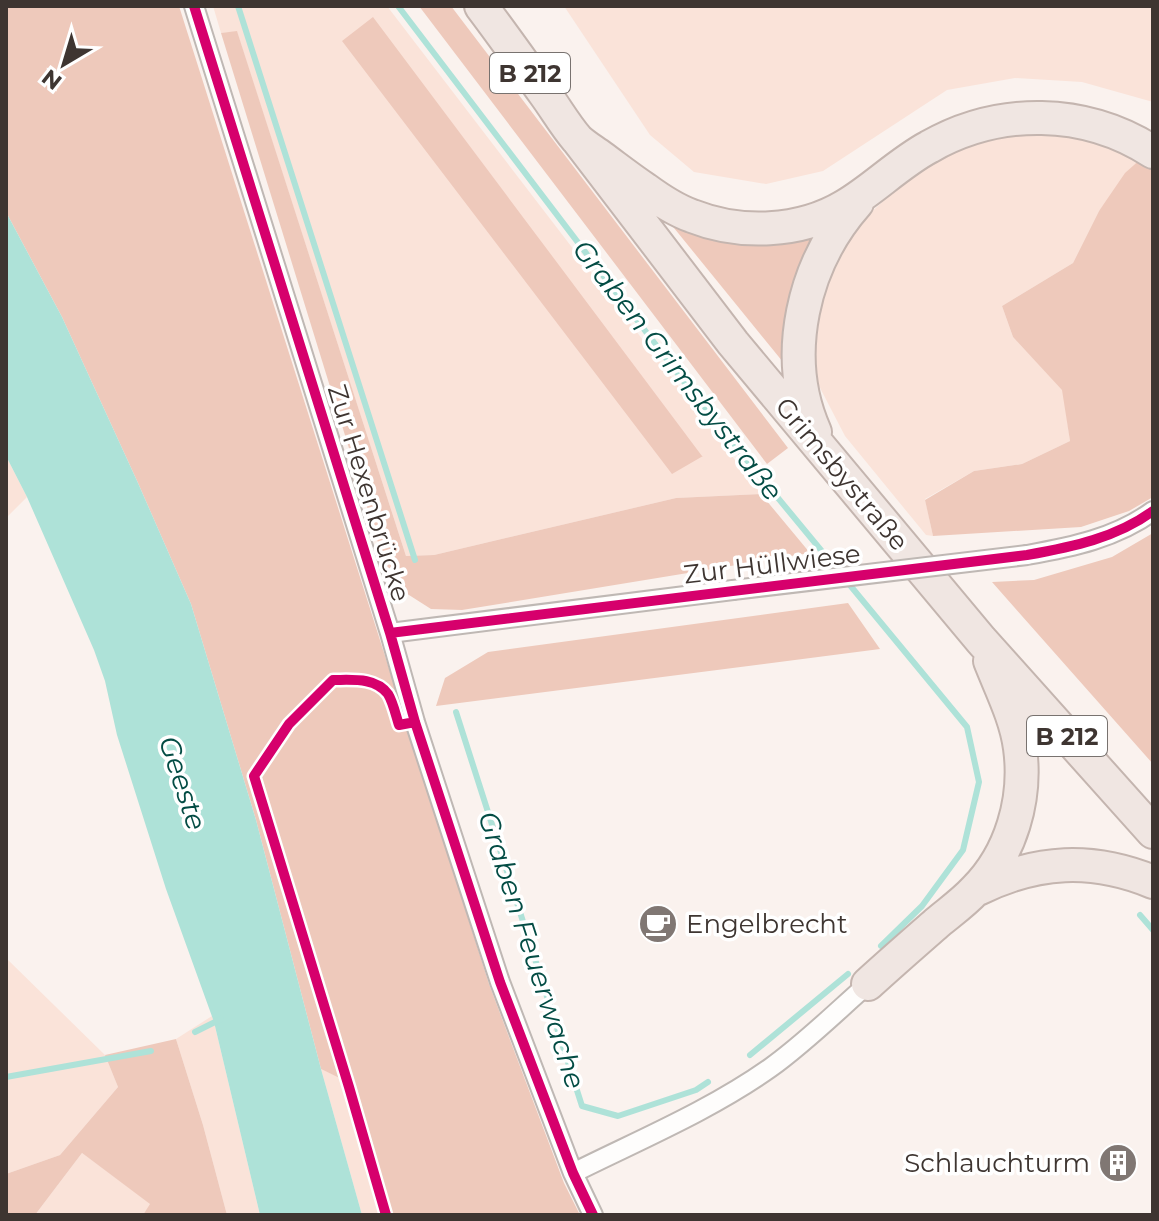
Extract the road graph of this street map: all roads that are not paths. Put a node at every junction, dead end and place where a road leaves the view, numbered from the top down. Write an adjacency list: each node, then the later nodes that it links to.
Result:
1 (194, 6): 8 (street, Zur Hexenbrücke)
2 (481, 6): 3 (highway, B 212)
3 (578, 140): 5 (highway); 6 (highway, Grimsbystraße / B 212)
4 (1153, 152): 5 (highway)
5 (867, 192): 6 (highway)
6 (825, 454): 9 (highway, Grimsbystraße / B 212)
7 (1153, 511): 8 (street, Zur Hüllwiese, bridge)
8 (390, 633): 14 (street, Zur Hexenbrücke)
9 (981, 640): 10 (highway, Grimsbystraße / B 212); 12 (highway)
10 (1153, 832)
11 (1153, 882): 12 (highway)
12 (975, 890): 13 (highway)
13 (868, 984): 14 (street)
14 (573, 1173): 15 (street, Zur Hexenbrücke)
15 (593, 1215)

